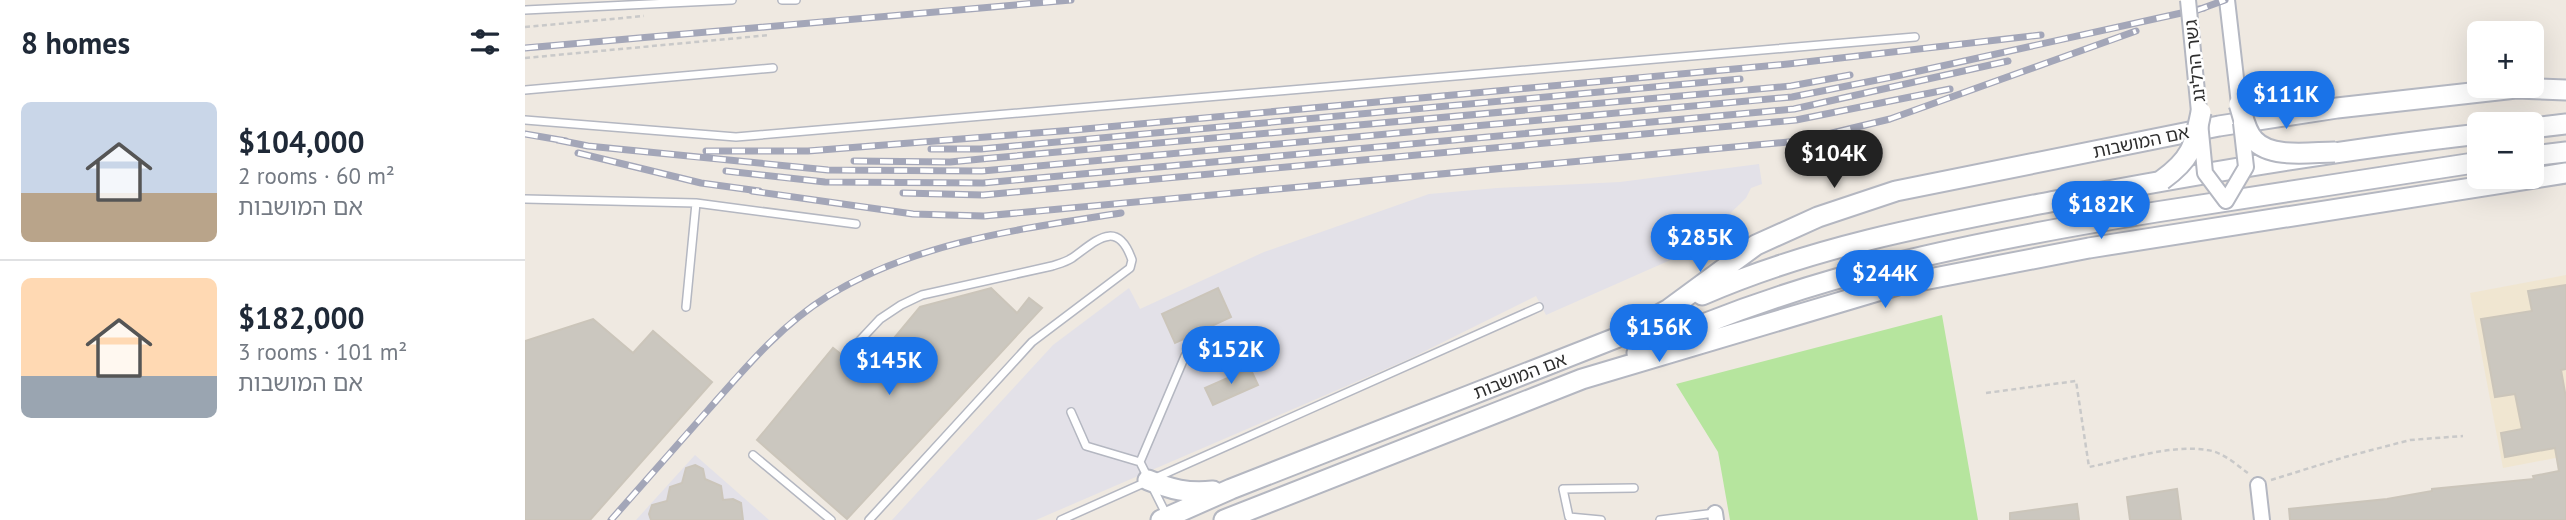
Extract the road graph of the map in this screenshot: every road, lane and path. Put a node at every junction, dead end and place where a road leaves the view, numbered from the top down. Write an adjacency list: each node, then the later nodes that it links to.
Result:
1 (732, 0): 6 (lane)
2 (782, 0): 3 (lane)
3 (796, 0)
4 (2188, 0): 17 (street, גשר הרלינג, bridge)
5 (2227, 0): 16 (street)
6 (629, 3): 7 (lane)
7 (525, 10)
8 (649, 16): 9 (path)
9 (525, 27)
10 (770, 35): 12 (path)
11 (1915, 37): 18 (lane)
12 (525, 58)
13 (773, 68): 14 (lane)
14 (525, 90)
15 (2566, 90): 36 (main road, אם המושבות)
16 (2239, 104): 22 (main road, bridge); 26 (street, bridge)
17 (2201, 112): 27 (street, גשר הרלינג, bridge); 29 (main road, bridge)
18 (525, 120)
19 (2566, 124): 20 (main road)
20 (2544, 127)
21 (2467, 136): 22 (main road)
22 (2335, 152): 26 (main road, bridge)
23 (2566, 152): 24 (main road)
24 (2544, 155)
25 (2467, 164): 31 (main road)
26 (2246, 167): 27 (main road); 31 (street, bridge)
27 (2205, 173): 29 (main road); 31 (street, bridge)
28 (2566, 173): 39 (main road, אם המושבות)
29 (2162, 180): 36 (main road)
30 (525, 199): 32 (lane)
31 (2226, 201): 39 (main road)
32 (696, 203): 33 (lane); 34 (lane)
33 (856, 224)
34 (687, 307)
35 (1539, 307): 44 (lane)
36 (1669, 309): 47 (main road, אם המושבות)
37 (851, 351): 51 (lane)
38 (1185, 356): 44 (lane)
39 (1583, 379): 53 (main road, אם המושבות)
40 (1986, 393): 45 (path)
41 (1070, 412): 44 (lane)
42 (2463, 436): 45 (path)
43 (754, 455): 50 (lane)
44 (1144, 471): 47 (main road); 49 (lane); 52 (lane)
45 (2258, 485): 56 (street)
46 (1634, 488): 54 (lane)
47 (1231, 489): 49 (main road, אם המושבות)
48 (1715, 516): 55 (lane)
49 (1166, 519)
50 (831, 520)
51 (869, 520)
52 (1062, 520)
53 (1224, 520)
54 (1601, 520)
55 (1661, 520)
56 (2262, 520)

